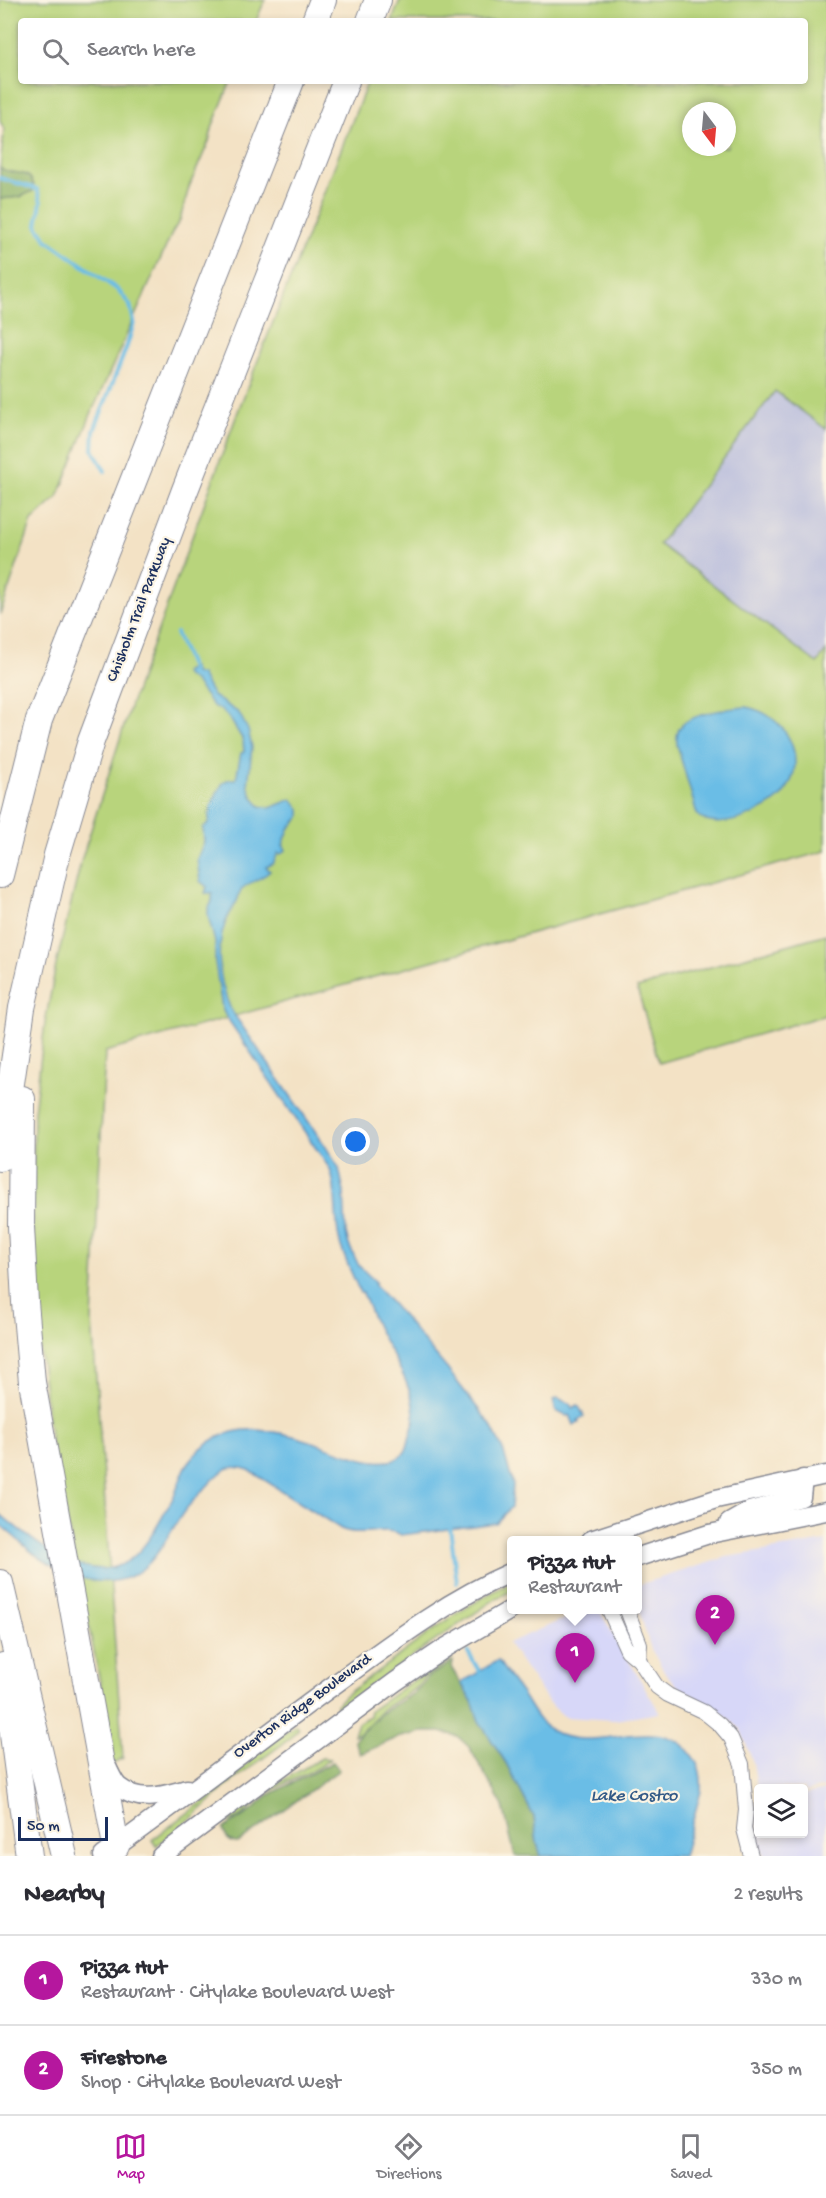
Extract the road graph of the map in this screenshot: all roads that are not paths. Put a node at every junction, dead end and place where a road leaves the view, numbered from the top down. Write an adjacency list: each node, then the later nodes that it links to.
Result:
1 (323, 0): 3 (highway)
2 (378, 0): 4 (highway)
3 (316, 18)
4 (371, 18)
5 (290, 84): 7 (highway)
6 (345, 84): 10 (highway, Chisholm Trail Parkway)
7 (39, 720): 8 (highway); 9 (highway)
8 (0, 822)
9 (0, 875)
10 (22, 1008): 11 (highway, Chisholm Trail Parkway); 25 (highway)
11 (0, 1158)
12 (826, 1475): 13 (street)
13 (803, 1479): 15 (street); 16 (street)
14 (826, 1511): 15 (street)
15 (709, 1534): 17 (street)
16 (609, 1536)
17 (642, 1556)
18 (507, 1574): 26 (street, Overton Ridge Boulevard)
19 (0, 1583): 29 (highway)
20 (507, 1612): 30 (street, Overton Ridge Boulevard)
21 (611, 1614): 24 (street)
22 (629, 1614): 24 (street)
23 (0, 1629): 28 (highway)
24 (639, 1660): 31 (street)
25 (99, 1752): 26 (street); 27 (highway)
26 (197, 1785): 27 (street, Overton Ridge Boulevard)
27 (110, 1851)
28 (29, 1855)
29 (64, 1856)
30 (161, 1856)
31 (751, 1856)

